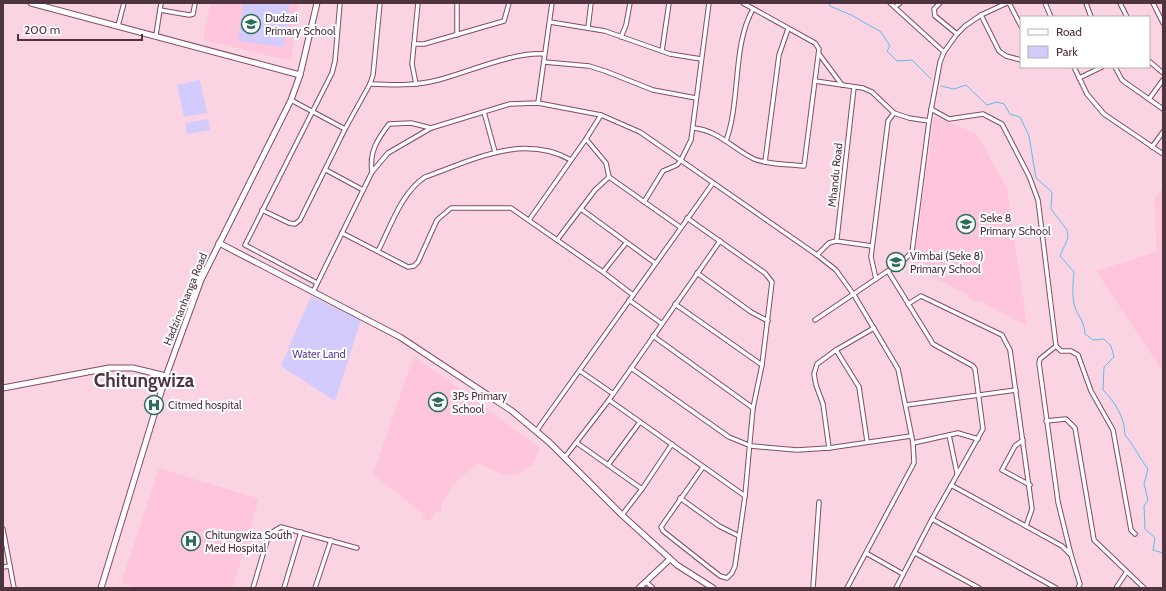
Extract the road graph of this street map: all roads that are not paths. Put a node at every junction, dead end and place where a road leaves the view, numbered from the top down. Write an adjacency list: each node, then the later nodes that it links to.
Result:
1 (31, 3): 36 (street)
2 (124, 3): 36 (street)
3 (161, 3): 27 (street)
4 (195, 3): 27 (street)
5 (317, 3): 56 (street, Hadzinanhanga Road)
6 (340, 3): 70 (street)
7 (380, 3): 60 (street)
8 (418, 3): 43 (street)
9 (457, 3): 41 (street)
10 (509, 3): 41 (street)
11 (552, 3): 33 (street)
12 (591, 3): 37 (street)
13 (630, 3): 42 (street)
14 (669, 3): 44 (street)
15 (710, 3): 48 (street)
16 (743, 3): 26 (street)
17 (890, 3): 25 (street)
18 (900, 3): 25 (street)
19 (940, 3): 39 (street)
20 (1008, 3): 28 (street); 35 (street)
21 (1045, 3): 29 (street)
22 (1086, 3): 30 (street)
23 (1120, 3): 31 (street)
24 (1154, 3): 32 (street)
25 (896, 8): 45 (street)
26 (753, 9): 38 (street); 80 (street)
27 (160, 10): 40 (street)
28 (981, 15): 39 (street); 49 (street)
29 (1051, 16)
30 (1091, 16)
31 (1126, 16)
32 (1162, 17): 34 (street)
33 (550, 22): 37 (street); 46 (street)
34 (1163, 23)
35 (1020, 24)
36 (118, 26): 40 (street)
37 (588, 28): 42 (street)
38 (788, 29): 47 (street); 86 (street)
39 (957, 34): 45 (street)
40 (156, 35): 56 (street)
41 (457, 35): 43 (street)
42 (621, 37): 44 (street)
43 (414, 44): 61 (street)
44 (662, 51): 48 (street)
45 (944, 52): 68 (street)
46 (544, 54): 50 (street); 61 (street)
47 (819, 54): 59 (street); 62 (street)
48 (701, 59): 64 (street)
49 (1020, 60)
50 (544, 62): 64 (street); 67 (street)
51 (1150, 62): 55 (street)
52 (1074, 68): 57 (street)
53 (1100, 68): 57 (street)
54 (1116, 68): 65 (street)
55 (1163, 73)
56 (300, 75): 66 (street, Hadzinanhanga Road)
57 (1079, 78): 81 (street)
58 (1163, 80): 65 (street)
59 (816, 81): 62 (street); 86 (street)
60 (370, 84): 61 (street); 77 (street)
61 (416, 84)
62 (843, 85): 63 (street)
63 (854, 87): 72 (street); 101 (street, Mhandu Road)
64 (696, 98): 76 (street)
65 (1149, 99): 69 (street)
66 (291, 100): 70 (street); 103 (street, Hadzinanhanga Road)
67 (538, 103): 71 (street); 73 (street)
68 (931, 109): 74 (street); 124 (street)
69 (1163, 109)
70 (312, 111): 77 (street); 94 (street)
71 (484, 112): 75 (street); 82 (street)
72 (894, 113): 74 (street); 104 (street)
73 (601, 115): 79 (street); 85 (street)
74 (929, 121): 108 (street)
75 (432, 128): 88 (street); 88 (street)
76 (693, 128): 80 (street); 85 (street)
77 (345, 129): 87 (street)
78 (1163, 132): 81 (street)
79 (586, 139): 84 (street); 89 (street)
80 (726, 141): 86 (street)
81 (1152, 147): 83 (street)
82 (495, 152): 84 (street); 105 (street)
83 (1163, 154)
84 (571, 160): 96 (street)
85 (682, 160): 90 (street); 92 (street)
86 (765, 162)
87 (326, 170): 91 (street); 94 (street)
88 (372, 172): 91 (street)
89 (609, 177): 92 (street); 93 (street)
90 (713, 183): 95 (street); 106 (street)
91 (363, 190): 98 (street)
92 (644, 202): 97 (street)
93 (581, 209): 99 (street); 102 (street)
94 (262, 210): 112 (street)
95 (687, 218): 97 (street); 100 (street)
96 (529, 220): 99 (street); 105 (street)
97 (680, 227): 107 (street)
98 (342, 233): 105 (street); 112 (street)
99 (557, 240): 109 (street)
100 (720, 241): 110 (street); 120 (street)
101 (836, 241): 104 (street); 106 (street)
102 (626, 242): 107 (street); 109 (street)
103 (219, 243): 113 (street); 129 (street, Hadzinanhanga Road)
104 (872, 246): 111 (street)
105 (378, 251)
106 (818, 255): 115 (street)
107 (655, 263): 114 (street)
108 (888, 271): 111 (street); 118 (street)
109 (603, 272): 114 (street)
110 (697, 273): 117 (street); 120 (street)
111 (876, 279): 115 (street)
112 (317, 283): 113 (street)
113 (313, 292): 139 (street)
114 (632, 294): 116 (street)
115 (854, 295): 119 (street); 122 (street)
116 (629, 300): 121 (street); 128 (street)
117 (675, 304): 121 (street); 126 (street)
118 (908, 304): 131 (street); 133 (street)
119 (815, 320)
120 (768, 321): 126 (street)
121 (661, 323): 123 (street)
122 (874, 328): 125 (street); 135 (street)
123 (653, 336): 127 (street); 136 (street)
124 (1056, 346): 137 (street); 165 (street)
125 (836, 350): 144 (street); 149 (street)
126 (762, 365): 136 (street)
127 (631, 368): 132 (street); 148 (street)
128 (580, 371): 132 (street); 139 (street)
129 (166, 376): 130 (street); 179 (street, Hadzinanhanga Road)
130 (3, 388)
131 (1016, 390): 133 (street); 143 (street)
132 (612, 393): 134 (street)
133 (978, 394): 135 (street); 142 (street)
134 (609, 400): 138 (street); 145 (street)
135 (906, 405): 141 (street)
136 (754, 408): 148 (street)
137 (1046, 421): 171 (street); 175 (street)
138 (640, 422): 147 (street); 151 (street)
139 (537, 430): 150 (street)
140 (949, 435): 142 (street); 146 (street); 153 (street)
141 (911, 436): 144 (street); 146 (street)
142 (978, 439): 153 (street)
143 (1023, 440): 155 (street); 155 (street)
144 (867, 441): 149 (street)
145 (577, 443): 150 (street); 151 (street)
146 (913, 443): 169 (street)
147 (672, 444): 152 (street); 156 (street)
148 (751, 446): 149 (street); 157 (street)
149 (829, 448)
150 (566, 457): 160 (street)
151 (608, 465): 156 (street)
152 (703, 467): 157 (street); 158 (street)
153 (957, 473): 154 (street)
154 (951, 485): 161 (street); 162 (street)
155 (1030, 485): 162 (street)
156 (642, 489): 160 (street)
157 (745, 496): 166 (street)
158 (680, 498): 166 (street); 166 (street)
159 (819, 502): 186 (street)
160 (622, 515): 172 (street)
161 (932, 519): 170 (street); 190 (street)
162 (1026, 526): 171 (street)
163 (3, 529): 173 (street)
164 (302, 532): 167 (street); 180 (street); 181 (street)
165 (1135, 534)
166 (739, 536)
167 (331, 540): 168 (street); 182 (street)
168 (356, 548)
169 (866, 553): 176 (street); 187 (street)
170 (914, 553): 176 (street); 189 (street)
171 (1071, 555): 191 (street)
172 (670, 559): 177 (street); 185 (street)
173 (10, 566): 174 (street); 178 (street)
174 (3, 567)
175 (1126, 573): 192 (street); 193 (street)
176 (903, 574): 188 (street)
177 (646, 582): 183 (street); 184 (street)
178 (14, 588)
179 (101, 588)
180 (253, 588)
181 (284, 588)
182 (315, 588)
183 (638, 588)
184 (654, 588)
185 (713, 588)
186 (813, 588)
187 (847, 588)
188 (897, 588)
189 (979, 588)
190 (1056, 588)
191 (1078, 588)
192 (1116, 588)
193 (1144, 588)

